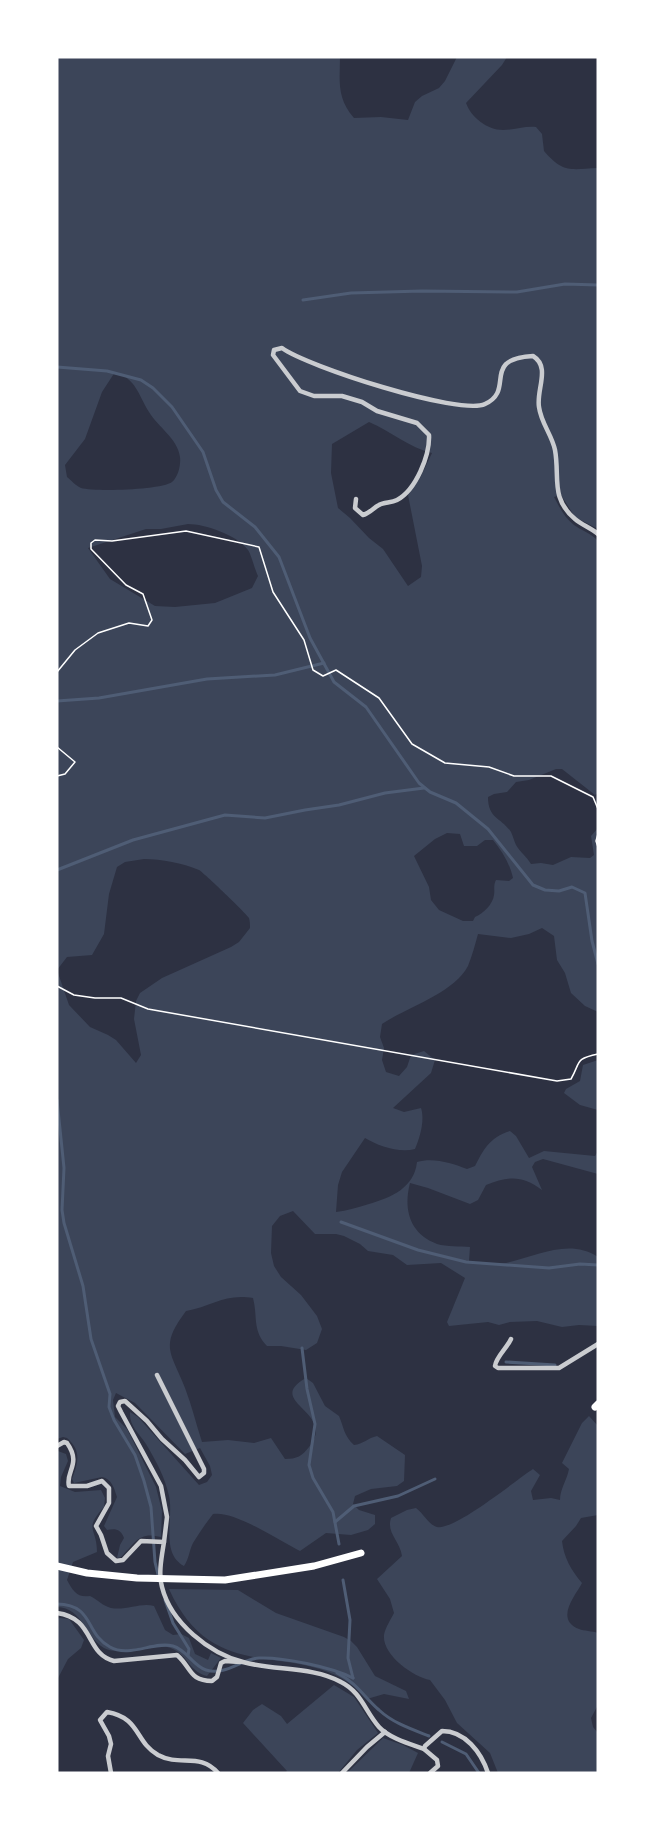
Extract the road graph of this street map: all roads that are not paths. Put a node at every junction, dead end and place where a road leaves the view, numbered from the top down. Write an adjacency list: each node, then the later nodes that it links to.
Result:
1 (356, 499): 2 (street)
2 (598, 534)
3 (512, 1339): 4 (street)
4 (598, 1344)
5 (157, 1375): 7 (street)
6 (57, 1446): 7 (street)
7 (164, 1542): 11 (street)
8 (361, 1553): 9 (main road)
9 (57, 1566)
10 (57, 1613): 11 (street)
11 (243, 1662): 12 (street)
12 (385, 1732): 13 (street); 16 (street)
13 (424, 1747): 17 (street); 18 (street)
14 (111, 1773): 15 (street)
15 (218, 1773)
16 (342, 1773)
17 (430, 1773)
18 (488, 1773)

